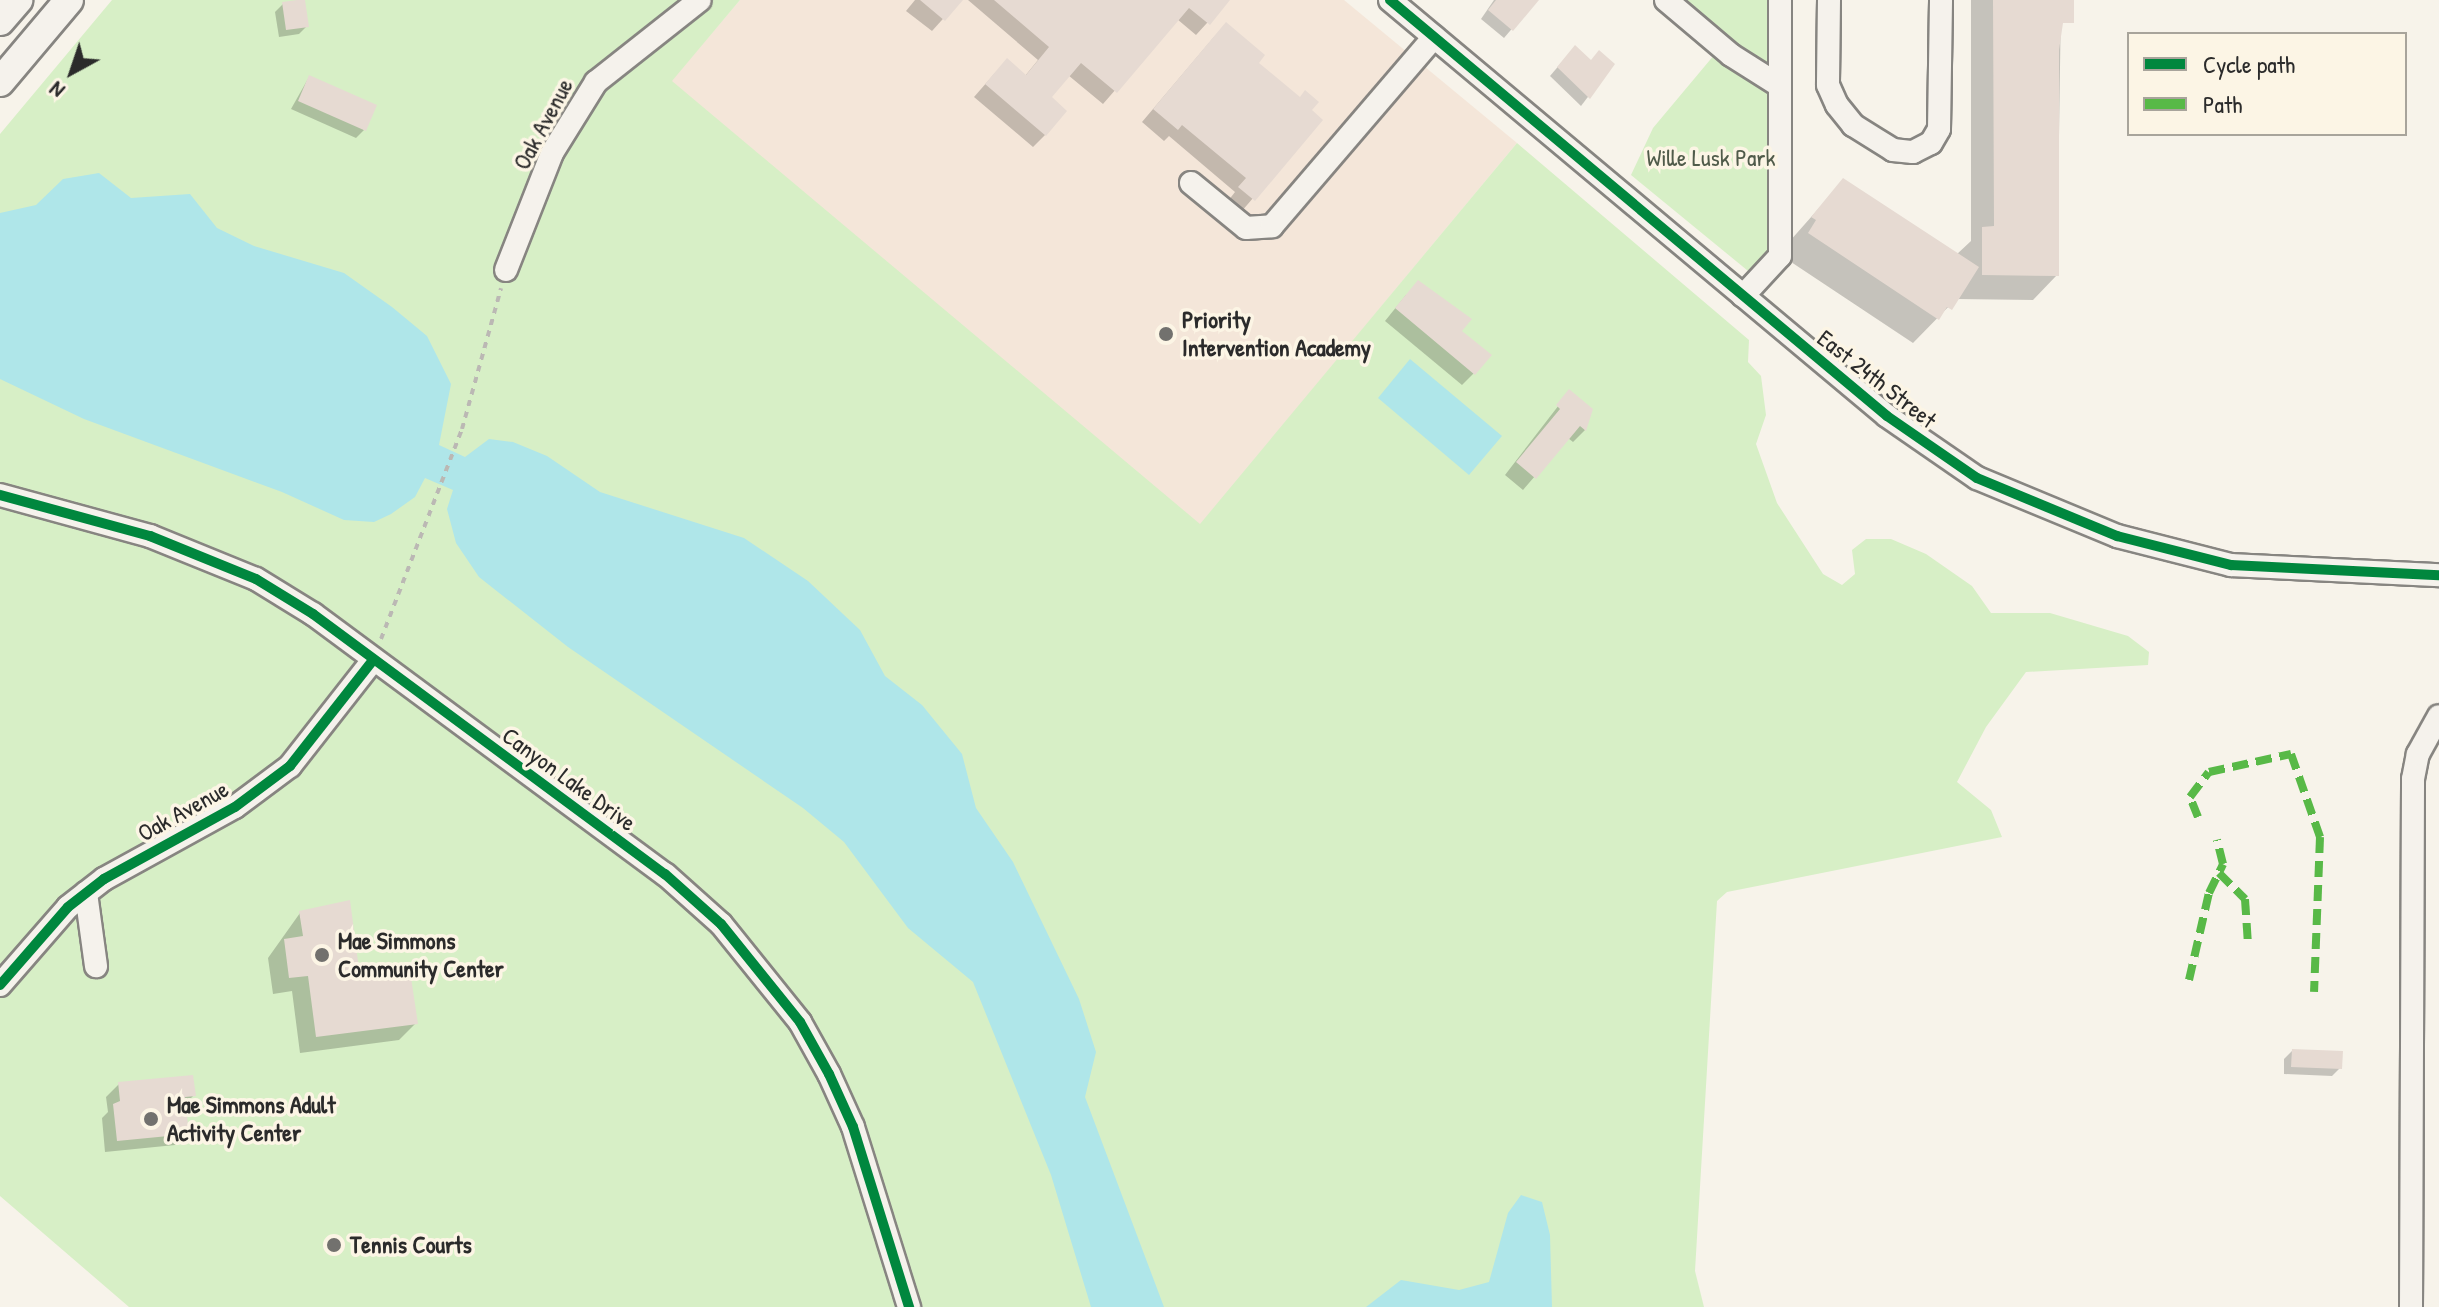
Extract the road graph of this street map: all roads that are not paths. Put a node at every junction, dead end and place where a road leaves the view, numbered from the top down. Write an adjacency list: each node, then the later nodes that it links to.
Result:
1 (18, 0): 9 (main road)
2 (69, 0): 11 (main road)
3 (700, 0): 14 (street, Oak Avenue)
4 (1390, 0): 10 (street, East 24th Street)
5 (1666, 0): 12 (street)
6 (1780, 0): 12 (street)
7 (1829, 0): 8 (street)
8 (1941, 0)
9 (0, 21)
10 (1434, 37): 13 (street); 15 (street, East 24th Street)
11 (0, 82)
12 (1780, 86): 15 (street)
13 (1191, 183)
14 (506, 270)
15 (1743, 296): 17 (street, East 24th Street)
16 (0, 495): 18 (street, Canyon Lake Drive)
17 (2439, 575)
18 (373, 660): 20 (street, Oak Avenue); 23 (street, Canyon Lake Drive)
19 (2439, 716): 24 (street)
20 (86, 893): 21 (street); 22 (street, Oak Avenue)
21 (96, 966)
22 (0, 985)
23 (909, 1307)
24 (2411, 1307)

